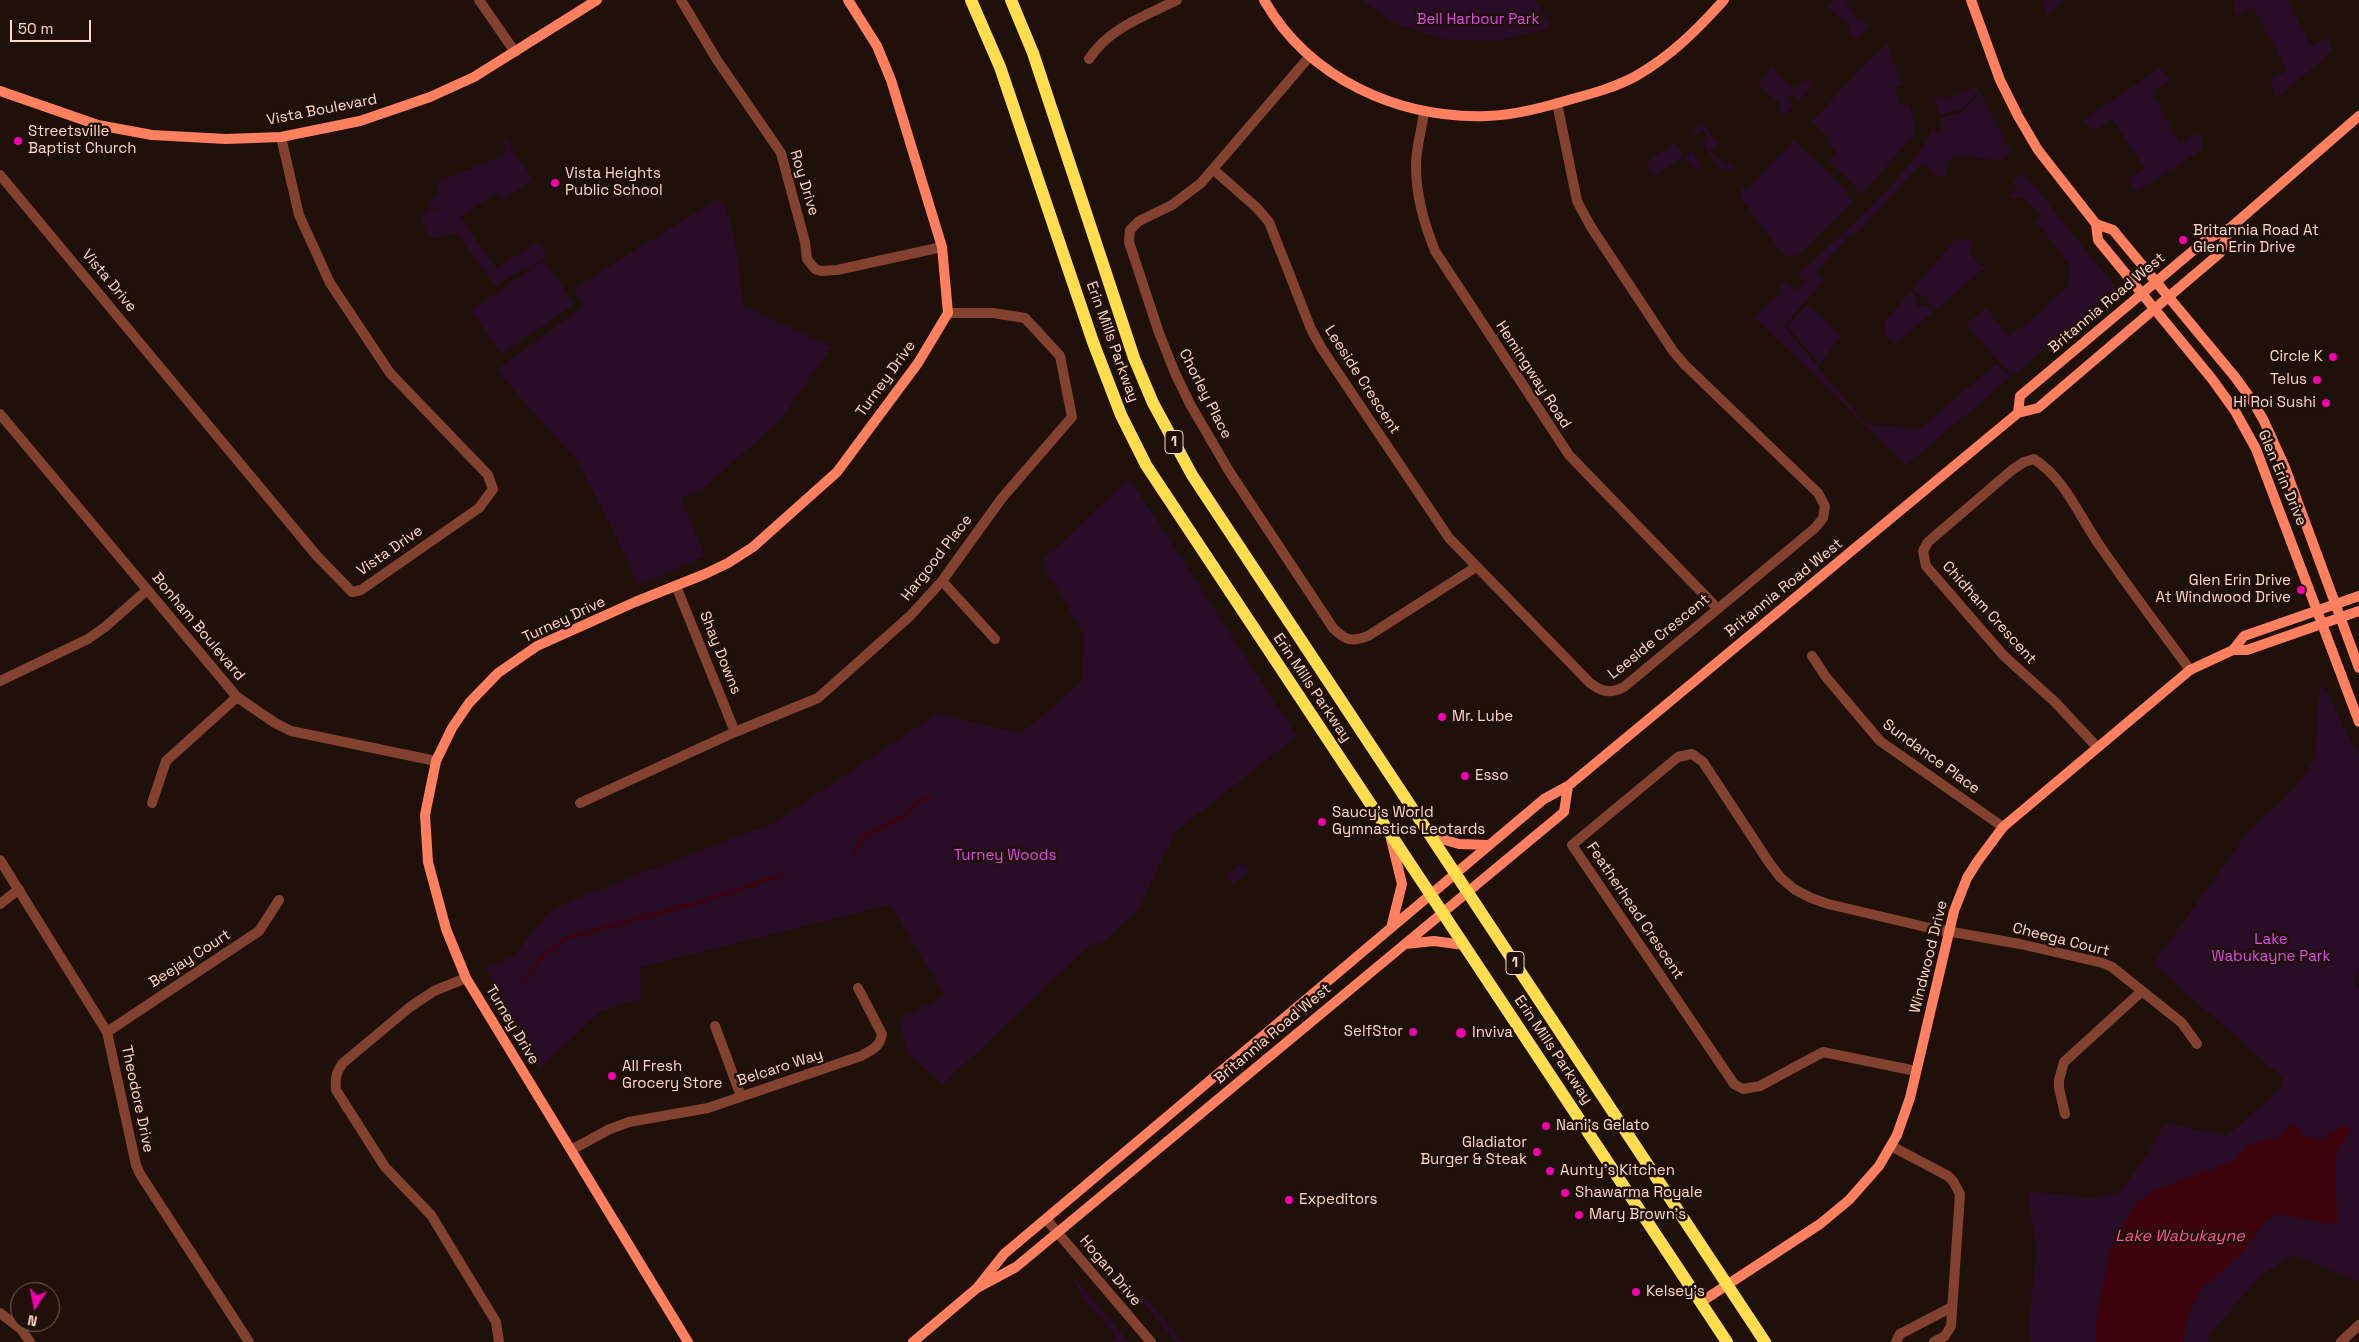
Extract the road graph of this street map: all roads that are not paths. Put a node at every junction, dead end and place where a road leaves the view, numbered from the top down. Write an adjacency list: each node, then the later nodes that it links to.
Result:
1 (479, 0): 11 (street)
2 (597, 0): 11 (street, Vista Boulevard)
3 (681, 0): 23 (street, Roy Drive)
4 (848, 0): 23 (street)
5 (971, 0): 57 (main road, Erin Mills Parkway / 1)
6 (1011, 0): 58 (main road, Erin Mills Parkway / 1)
7 (1177, 0): 13 (street)
8 (1264, 0): 12 (street)
9 (1724, 0): 15 (street)
10 (1971, 0): 21 (street, Glen Erin Drive)
11 (515, 52): 18 (street, Vista Boulevard)
12 (1310, 56): 16 (street); 19 (street, Chorley Place)
13 (1089, 59)
14 (0, 91): 18 (street, Vista Boulevard)
15 (1557, 103): 16 (street); 37 (street, Leeside Crescent)
16 (1424, 112): 37 (street, Hemingway Road)
17 (2359, 116): 22 (street, Britannia Road West)
18 (281, 137): 20 (street, Vista Drive)
19 (1214, 170): 31 (street, Leeside Crescent); 31 (street, Chorley Place)
20 (0, 175)
21 (2096, 224): 24 (street, Glen Erin Drive); 25 (street, Glen Erin Drive)
22 (2230, 228): 24 (street, Britannia Road West); 26 (street, Britannia Road West)
23 (942, 246): 28 (street)
24 (2156, 281): 25 (street, Britannia Road West); 26 (street, Glen Erin Drive)
25 (2141, 293): 27 (street, Glen Erin Drive); 29 (street, Britannia Road West)
26 (2168, 296): 27 (street, Britannia Road West); 36 (street, Glen Erin Drive)
27 (2153, 309): 29 (street, Britannia Road West); 38 (street, Glen Erin Drive)
28 (948, 314): 32 (street, Hargood Place); 33 (street, Turney Drive)
29 (2018, 413): 53 (street, Britannia Road West)
30 (0, 414): 34 (street, Bonham Boulevard)
31 (1476, 567): 37 (street, Leeside Crescent)
32 (942, 580): 42 (street); 50 (street, Hargood Place)
33 (676, 586): 50 (street, Shay Downs); 52 (street, Turney Drive)
34 (148, 590): 47 (street); 48 (street, Bonham Boulevard)
35 (2359, 596): 36 (street, Windwood Drive)
36 (2336, 604): 38 (street, Windwood Drive); 40 (street, Glen Erin Drive)
37 (1718, 609)
38 (2318, 610): 41 (street, Glen Erin Drive); 43 (street, Windwood Drive)
39 (2359, 611): 40 (street, Windwood Drive)
40 (2340, 618): 41 (street, Windwood Drive); 45 (street, Glen Erin Drive)
41 (2322, 624): 43 (street, Windwood Drive); 49 (street, Glen Erin Drive)
42 (995, 639)
43 (2233, 650): 46 (street, Windwood Drive)
44 (1812, 656): 56 (street, Sundance Place)
45 (2359, 668)
46 (2190, 670): 51 (street, Windwood Drive); 51 (street, Chidham Crescent)
47 (0, 681)
48 (237, 697): 52 (street, Bonham Boulevard); 54 (street)
49 (2359, 722)
50 (735, 732): 55 (street, Hargood Place)
51 (2097, 747): 56 (street, Windwood Drive)
52 (436, 761): 72 (street, Turney Drive)
53 (1568, 786): 59 (street, Britannia Road West); 63 (street, Britannia Road West)
54 (152, 803)
55 (580, 803)
56 (2003, 827): 69 (street, Windwood Drive)
57 (1390, 834): 64 (main road, Erin Mills Parkway / 1); 68 (street)
58 (1431, 836): 59 (street); 61 (main road, Erin Mills Parkway / 1)
59 (1489, 845): 61 (street, Britannia Road West)
60 (0, 860): 62 (street, Theodore Drive)
61 (1455, 874): 63 (main road, Erin Mills Parkway / 1); 64 (street, Britannia Road West)
62 (18, 889): 66 (street); 76 (street, Theodore Drive)
63 (1468, 892): 67 (street, Britannia Road West); 85 (main road, Erin Mills Parkway / 1)
64 (1430, 895): 67 (main road, Erin Mills Parkway / 1); 68 (street, Britannia Road West)
65 (279, 900): 76 (street, Beejay Court)
66 (0, 904)
67 (1442, 913): 70 (street, Britannia Road West); 71 (main road, Erin Mills Parkway / 1)
68 (1390, 928): 83 (street, Britannia Road West)
69 (1949, 931): 74 (street, Cheega Court); 78 (street, Windwood Drive); 78 (street, Featherhead Crescent)
70 (1405, 944): 71 (street); 84 (street, Britannia Road West)
71 (1464, 945): 87 (main road, Erin Mills Parkway / 1)
72 (466, 978): 82 (street, Turney Drive); 93 (street)
73 (858, 988): 79 (street, Belcaro Way)
74 (2142, 991): 77 (street, Cheega Court); 80 (street)
75 (715, 1026): 79 (street)
76 (108, 1032): 92 (street, Theodore Drive)
77 (2197, 1044)
78 (1916, 1071): 81 (street, Windwood Drive)
79 (741, 1096): 82 (street, Belcaro Way)
80 (2065, 1114)
81 (1891, 1146): 85 (street, Windwood Drive); 88 (street)
82 (571, 1150): 94 (street, Turney Drive)
83 (1046, 1219): 84 (street, Hogan Drive); 86 (street, Britannia Road West)
84 (1058, 1232): 86 (street, Britannia Road West); 96 (street, Hogan Drive)
85 (1727, 1285): 87 (street, Windwood Drive); 98 (main road, Erin Mills Parkway / 1)
86 (978, 1288): 95 (street, Britannia Road West)
87 (1701, 1302): 97 (main road, Erin Mills Parkway / 1)
88 (1952, 1307): 99 (street); 100 (street)
89 (0, 1313): 91 (street)
90 (2359, 1325): 101 (street)
91 (30, 1342)
92 (249, 1342)
93 (499, 1342)
94 (688, 1342)
95 (913, 1342)
96 (1151, 1342)
97 (1727, 1342)
98 (1765, 1342)
99 (1896, 1342)
100 (1934, 1342)
101 (2341, 1342)

